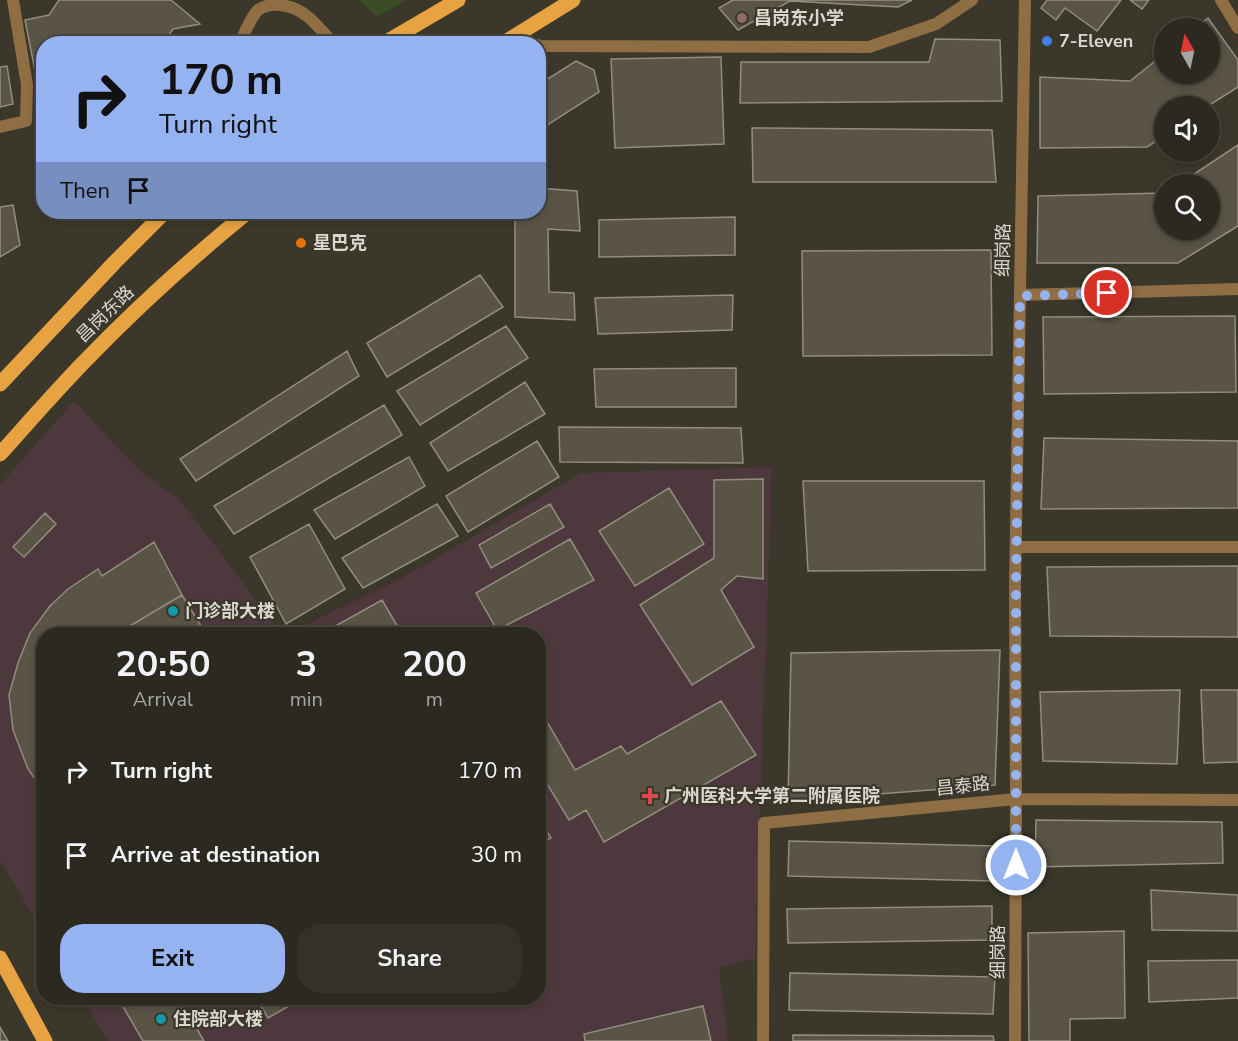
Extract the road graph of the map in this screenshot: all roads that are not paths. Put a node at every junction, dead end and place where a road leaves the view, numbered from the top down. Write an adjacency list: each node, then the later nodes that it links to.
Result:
1 (13, 0): 16 (street)
2 (458, 0): 12 (main road)
3 (573, 0): 9 (main road)
4 (972, 0): 15 (street)
5 (1025, 0): 20 (street, 细岗路)
6 (1221, 0): 8 (street)
7 (257, 5): 10 (street); 11 (street)
8 (1238, 28)
9 (523, 30): 13 (main road); 14 (street)
10 (242, 36)
11 (327, 36)
12 (397, 36)
13 (514, 36)
14 (529, 36)
15 (546, 44)
16 (0, 127)
17 (158, 219): 21 (main road, 昌岗东路)
18 (239, 219): 22 (main road, 昌岗东路)
19 (1238, 289): 20 (street)
20 (1020, 296): 23 (street, 细岗路)
21 (0, 384)
22 (0, 454)
23 (1016, 547): 24 (street); 25 (street, 细岗路)
24 (1238, 547)
25 (1016, 799): 26 (street, 昌泰路); 29 (street, 昌泰路); 30 (street, 细岗路)
26 (1238, 800)
27 (0, 958): 28 (main road)
28 (45, 1041)
29 (764, 1041)
30 (1015, 1041)

